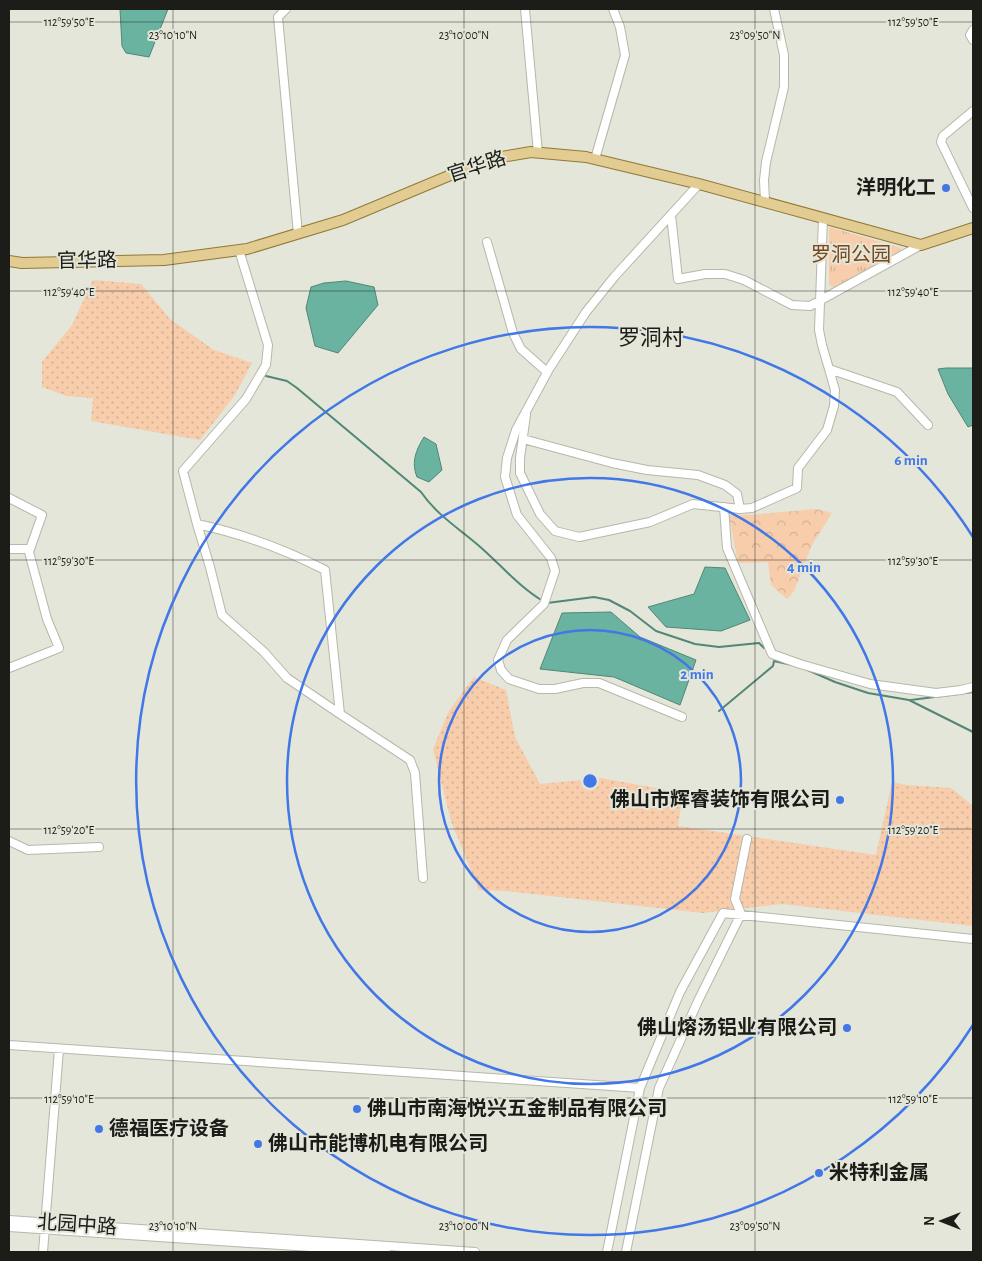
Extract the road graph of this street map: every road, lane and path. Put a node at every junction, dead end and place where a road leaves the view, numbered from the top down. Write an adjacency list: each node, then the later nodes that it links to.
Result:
1 (286, 9): 16 (street)
2 (526, 9): 8 (street)
3 (613, 9): 9 (street)
4 (774, 9): 11 (street)
5 (973, 30): 6 (street)
6 (973, 40)
7 (973, 111): 12 (street)
8 (538, 153): 9 (main road, 官华路); 16 (main road, 官华路)
9 (595, 159): 10 (main road, 官华路)
10 (699, 184): 11 (main road, 官华路); 13 (street)
11 (765, 202): 14 (main road, 官华路)
12 (973, 208)
13 (672, 215): 21 (street); 23 (street)
14 (823, 218): 18 (main road, 官华路); 21 (street)
15 (973, 228): 18 (main road)
16 (298, 234): 19 (main road, 官华路)
17 (486, 242): 23 (street)
18 (921, 245): 21 (street)
19 (239, 250): 20 (main road, 官华路); 30 (street)
20 (9, 261)
21 (821, 300): 22 (street)
22 (829, 368): 25 (street); 29 (street)
23 (547, 372): 24 (street)
24 (527, 409): 26 (street); 36 (street)
25 (928, 425)
26 (523, 439): 28 (street); 29 (street)
27 (9, 498): 31 (street)
28 (724, 508): 29 (street); 34 (street)
29 (740, 509)
30 (197, 524): 35 (street); 35 (street)
31 (30, 548): 32 (street); 33 (street)
32 (9, 549)
33 (9, 668)
34 (973, 687)
35 (340, 714): 40 (street)
36 (682, 717)
37 (747, 839): 41 (street)
38 (9, 842): 39 (street)
39 (99, 847)
40 (423, 878)
41 (741, 914): 42 (street); 45 (street); 53 (street)
42 (973, 938)
43 (9, 1045): 44 (street)
44 (58, 1048): 45 (street); 47 (street)
45 (640, 1088): 52 (street)
46 (9, 1220): 47 (street, 北园中路)
47 (46, 1226): 48 (street, 北园中路); 49 (street); 50 (street, 北园中路); 51 (street, 北园中路)
48 (9, 1227)
49 (43, 1252)
50 (386, 1252)
51 (475, 1252)
52 (607, 1252)
53 (626, 1252)

